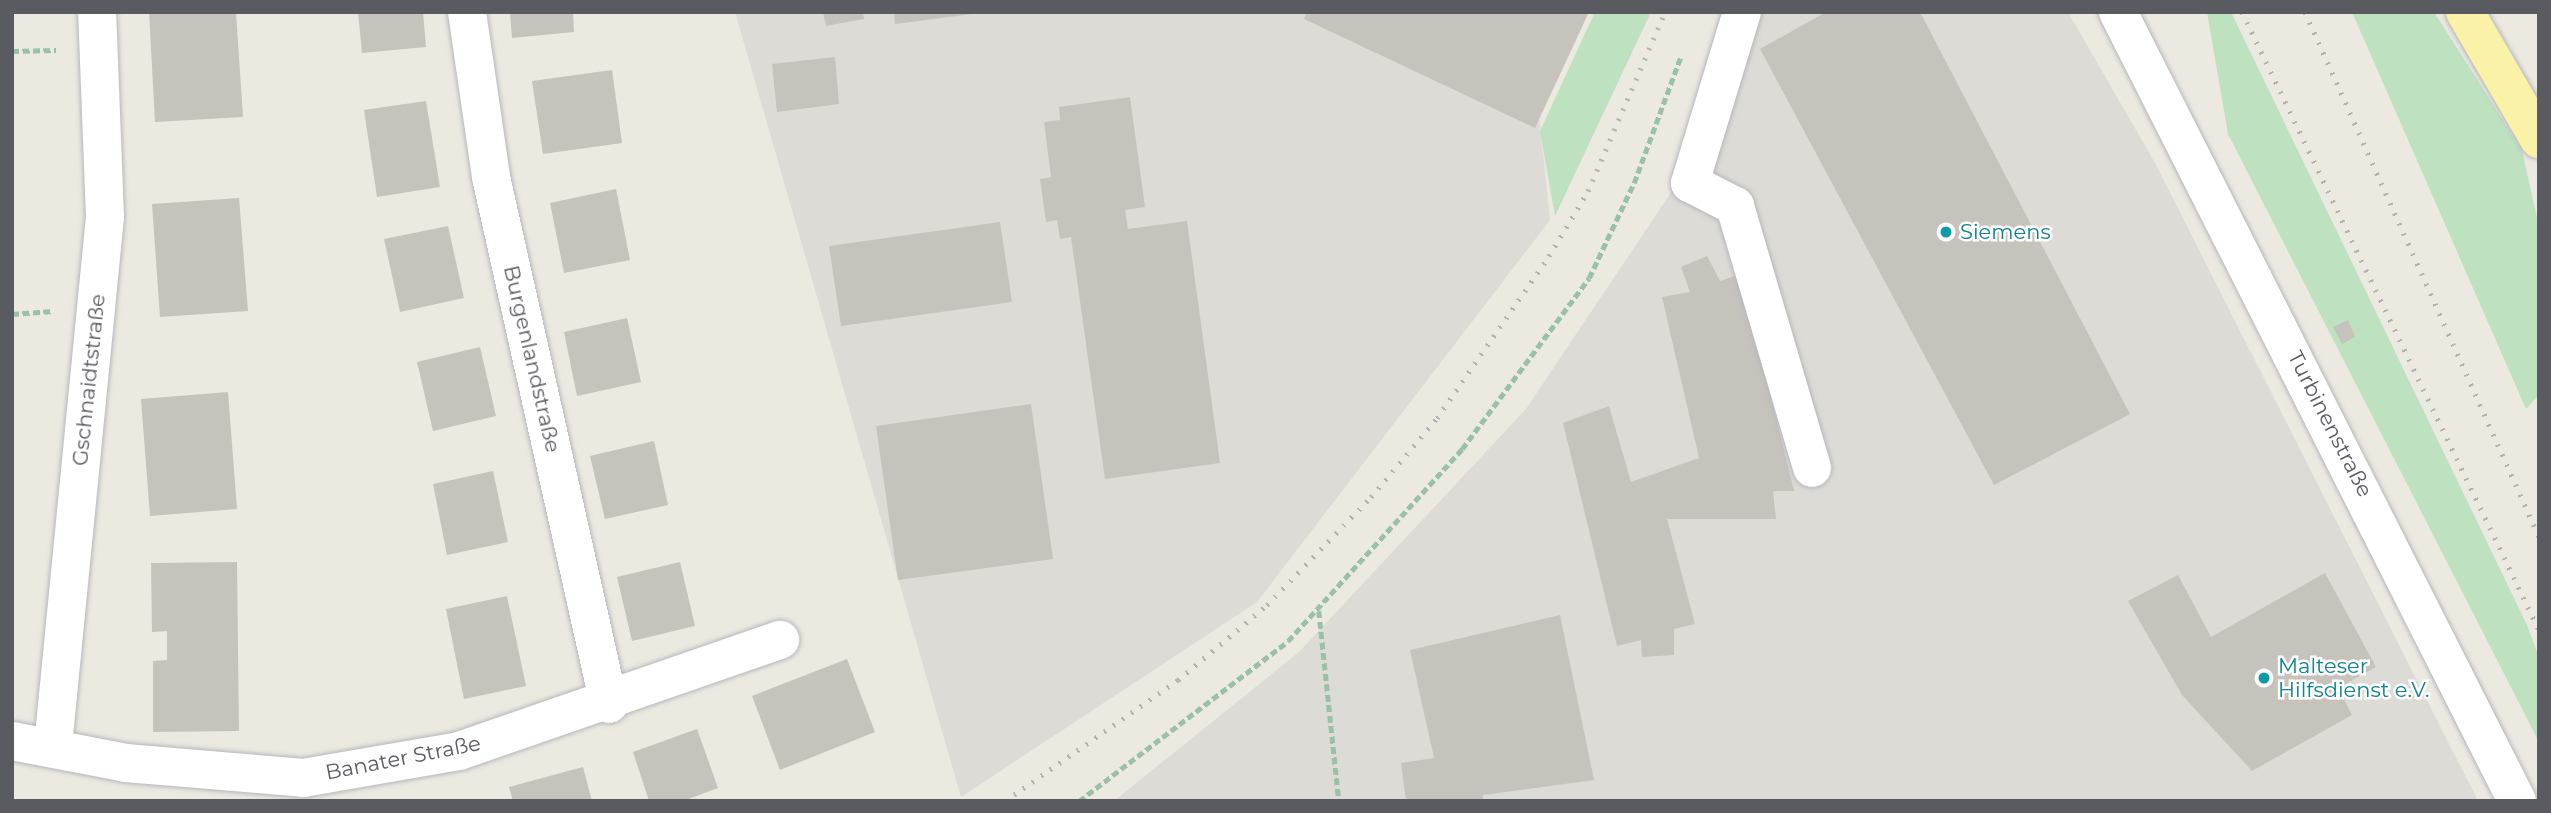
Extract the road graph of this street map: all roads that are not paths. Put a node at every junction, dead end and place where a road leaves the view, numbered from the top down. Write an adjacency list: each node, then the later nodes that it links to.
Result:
1 (97, 12): 11 (street, Gschnaidtstraße)
2 (467, 12): 9 (street, Burgenlandstraße)
3 (1742, 12): 7 (street)
4 (2118, 12): 12 (street, Turbinenstraße)
5 (2465, 12): 6 (main road)
6 (2539, 138)
7 (1812, 468)
8 (780, 640): 9 (street, Banater Straße)
9 (609, 704): 11 (street, Banater Straße)
10 (12, 741): 11 (street, Banater Straße)
11 (53, 746)
12 (2517, 801)

